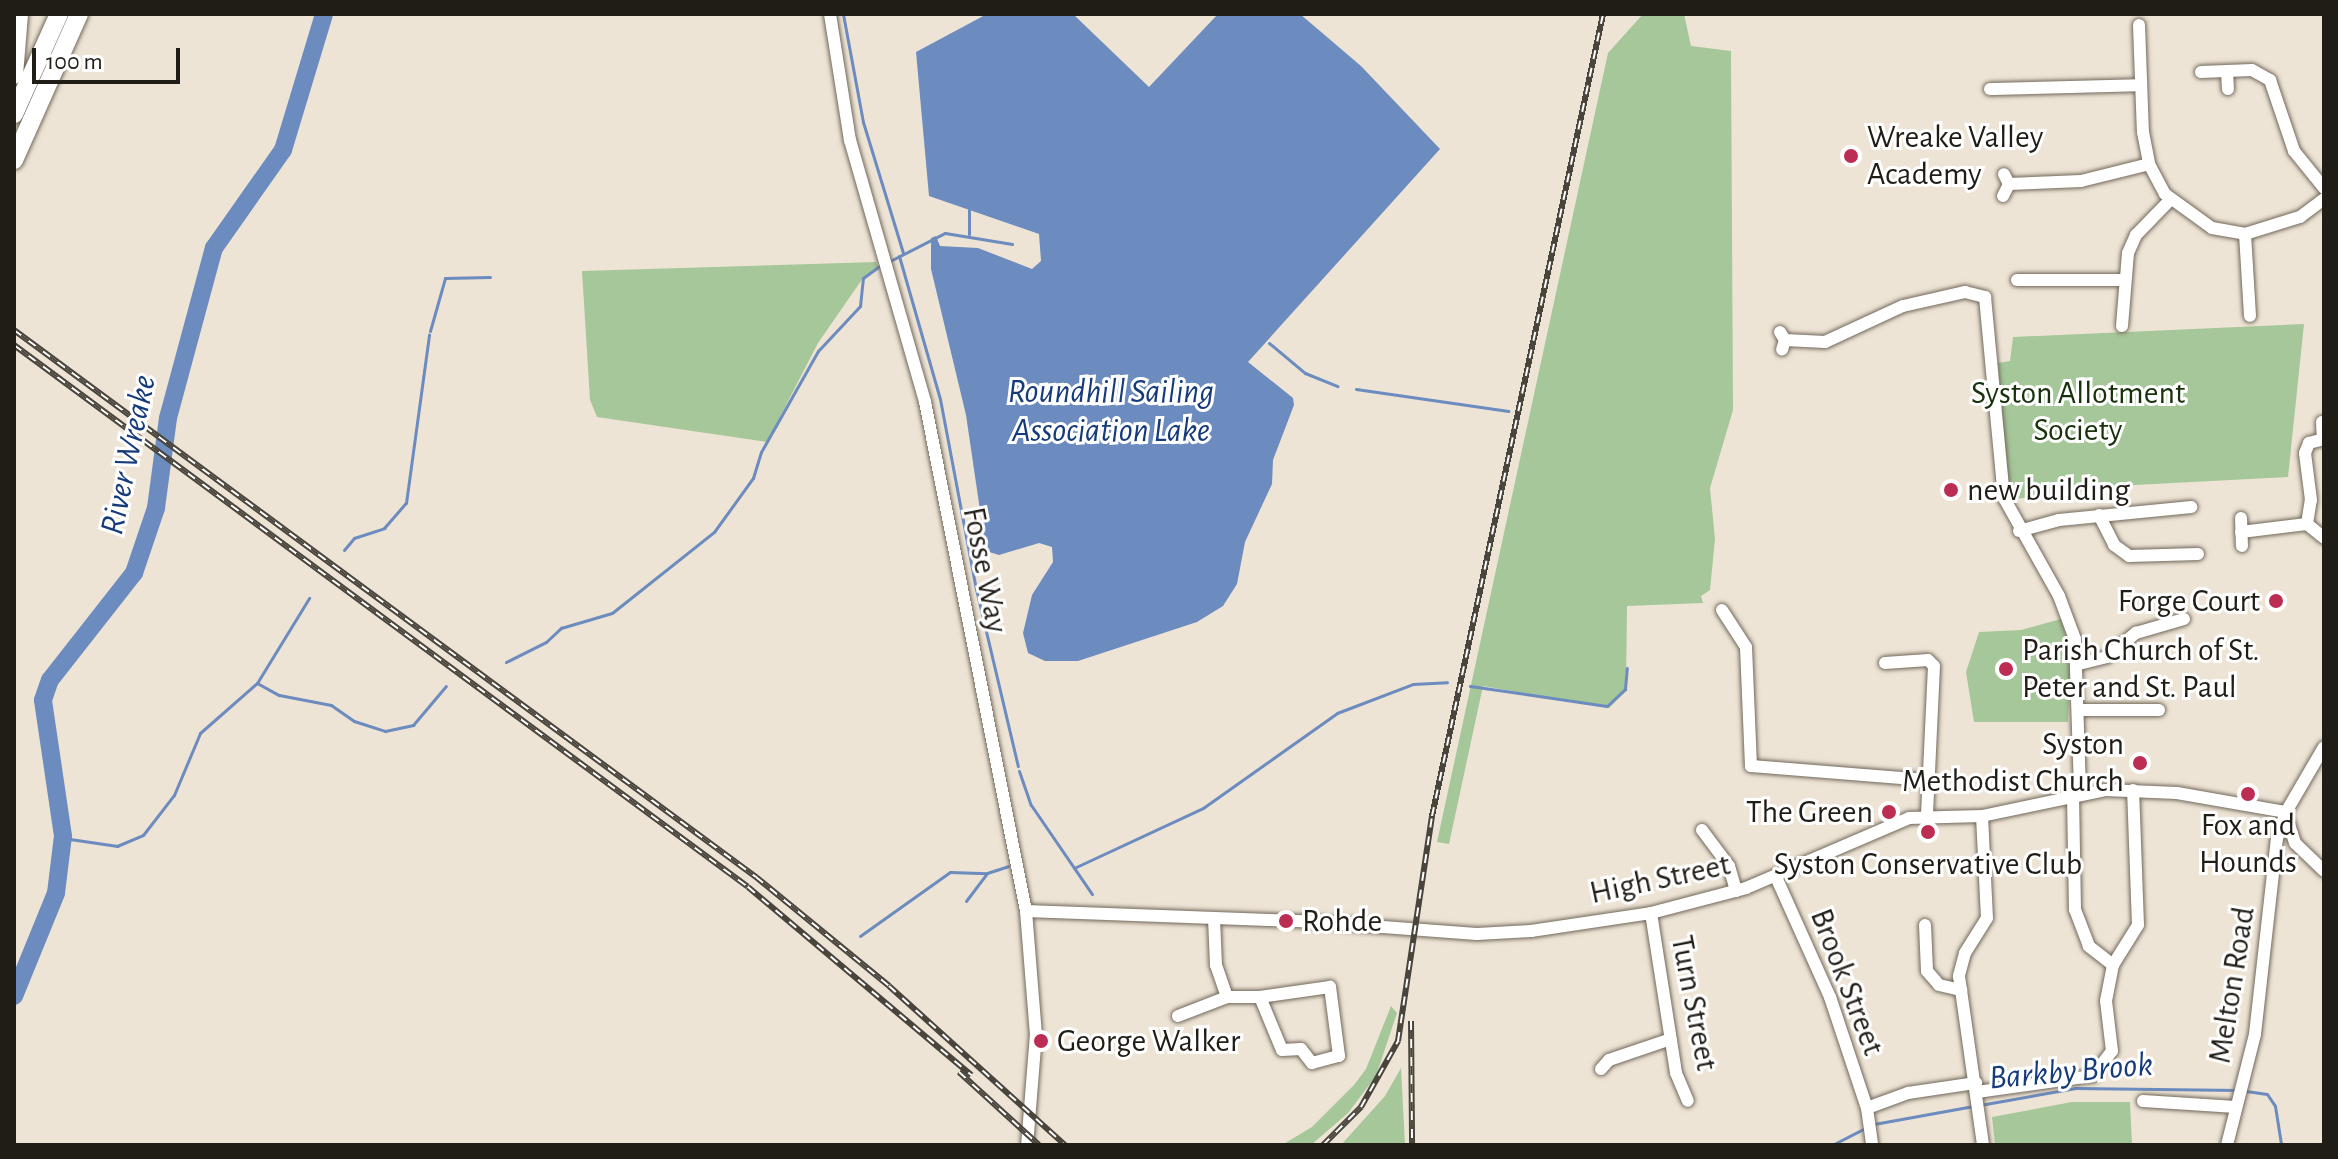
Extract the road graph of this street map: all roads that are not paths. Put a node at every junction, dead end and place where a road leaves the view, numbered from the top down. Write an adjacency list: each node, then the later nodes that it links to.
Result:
1 (19, 14): 8 (highway)
2 (59, 14): 12 (highway)
3 (79, 14): 13 (highway)
4 (830, 14): 55 (street, Fosse Way)
5 (2139, 25): 9 (street)
6 (2227, 71): 7 (street); 11 (street); 16 (street)
7 (2201, 72)
8 (14, 75)
9 (2141, 85): 10 (street); 14 (street)
10 (1987, 89)
11 (2228, 89)
12 (14, 114)
13 (14, 160)
14 (2149, 164): 15 (street); 17 (street)
15 (2005, 185)
16 (2324, 188)
17 (2171, 199): 19 (street); 21 (street)
18 (2324, 199): 19 (street)
19 (2245, 234): 23 (street)
20 (2013, 280): 21 (street)
21 (2122, 280): 25 (street)
22 (2265, 299): 23 (street)
23 (2249, 300): 24 (street)
24 (2250, 316)
25 (2122, 326)
26 (1782, 341): 28 (street)
27 (2008, 356): 28 (street)
28 (1992, 357): 34 (street)
29 (2322, 422): 30 (street)
30 (2324, 439): 33 (street)
31 (2191, 507): 32 (street)
32 (2099, 515): 34 (street); 37 (street)
33 (2307, 524): 35 (street); 36 (street)
34 (2019, 531): 41 (street)
35 (2324, 538)
36 (2242, 546)
37 (2198, 554)
38 (1722, 610): 45 (street)
39 (2184, 619): 41 (street)
40 (1885, 663): 45 (street)
41 (2079, 664): 42 (street)
42 (2079, 710): 43 (street); 47 (street)
43 (2159, 710)
44 (2324, 747): 48 (street, Melton Road)
45 (1926, 780): 49 (street)
46 (2133, 790): 47 (street, High Street); 48 (street, High Street); 59 (street)
47 (2076, 792): 50 (street, High Street); 59 (street)
48 (2286, 812): 52 (street); 69 (street, Melton Road)
49 (1927, 816): 50 (street, High Street); 53 (street, High Street)
50 (1982, 816): 60 (street)
51 (1702, 830): 54 (street)
52 (2324, 871)
53 (1776, 877): 54 (street, High Street); 70 (street, Brook Street)
54 (1736, 891): 56 (street, High Street)
55 (1026, 911): 57 (street, High Street); 72 (street, Fosse Way)
56 (1651, 913): 57 (street, High Street); 64 (street, Turn Street)
57 (1214, 918): 61 (street)
58 (1929, 934): 60 (street)
59 (2113, 965): 66 (street)
60 (1961, 990): 66 (street)
61 (1227, 997): 62 (street); 63 (street)
62 (1260, 997): 62 (street)
63 (1178, 1016)
64 (1671, 1039): 65 (street); 67 (street, Turn Street)
65 (1601, 1069)
66 (1976, 1091): 70 (street); 73 (street)
67 (1688, 1101)
68 (2143, 1101): 69 (street)
69 (2237, 1104): 74 (street, Melton Road)
70 (1867, 1108): 71 (street, Brook Street)
71 (1872, 1141)
72 (1027, 1145)
73 (1983, 1145)
74 (2227, 1145)

